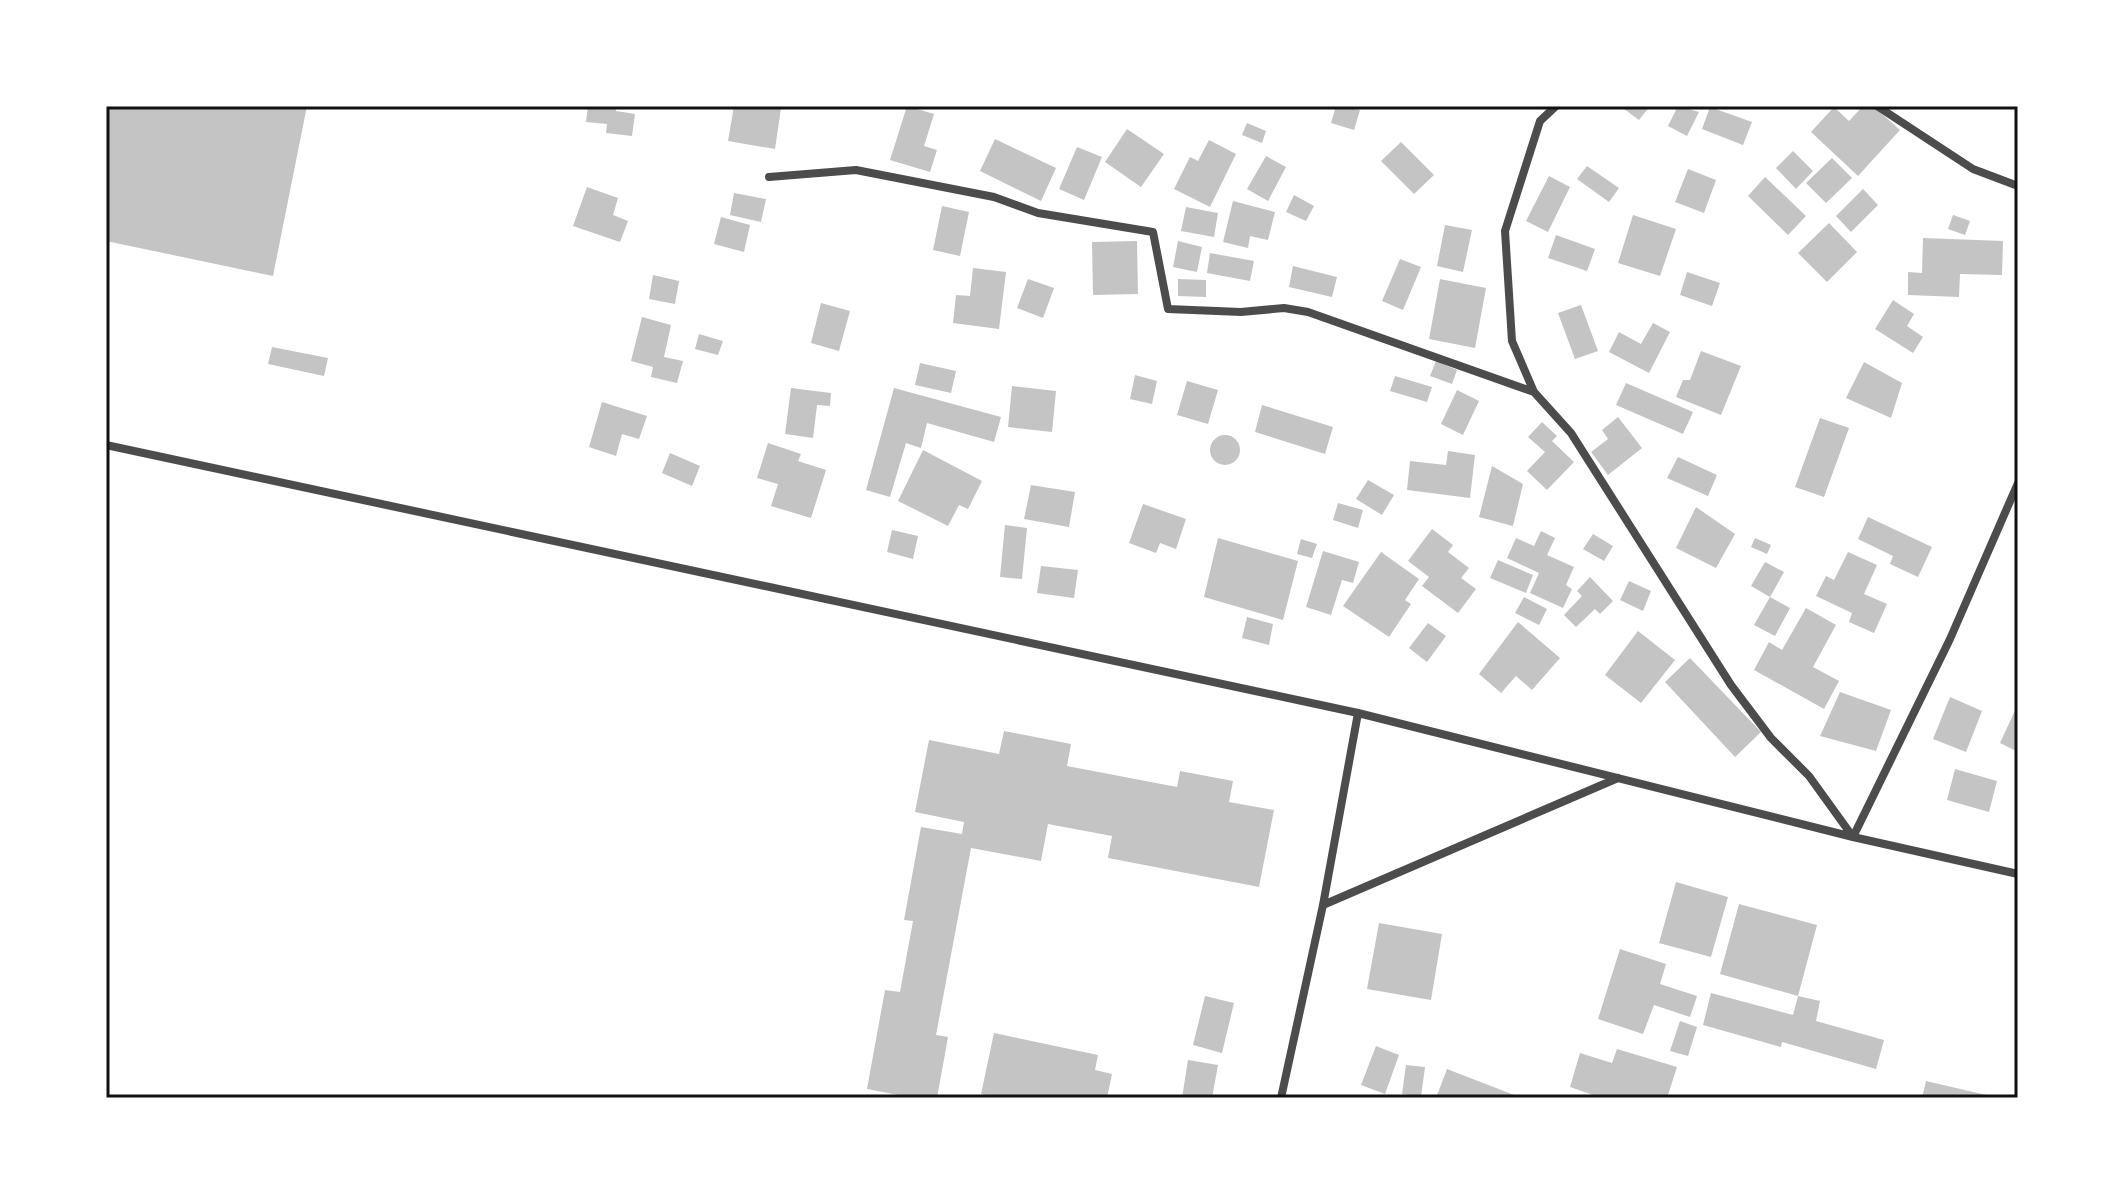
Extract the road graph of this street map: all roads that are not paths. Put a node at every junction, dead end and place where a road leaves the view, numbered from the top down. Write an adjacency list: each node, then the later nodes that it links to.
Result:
1 (1556, 106): 5 (street)
2 (1877, 106): 4 (street)
3 (769, 177): 5 (street)
4 (2018, 186)
5 (1534, 392): 10 (street)
6 (106, 445): 8 (street)
7 (2018, 483): 10 (street)
8 (1358, 713): 9 (street); 12 (street)
9 (1618, 778): 10 (street); 12 (street)
10 (1853, 837): 11 (street)
11 (2018, 874)
12 (1323, 905): 13 (street)
13 (1281, 1098)

